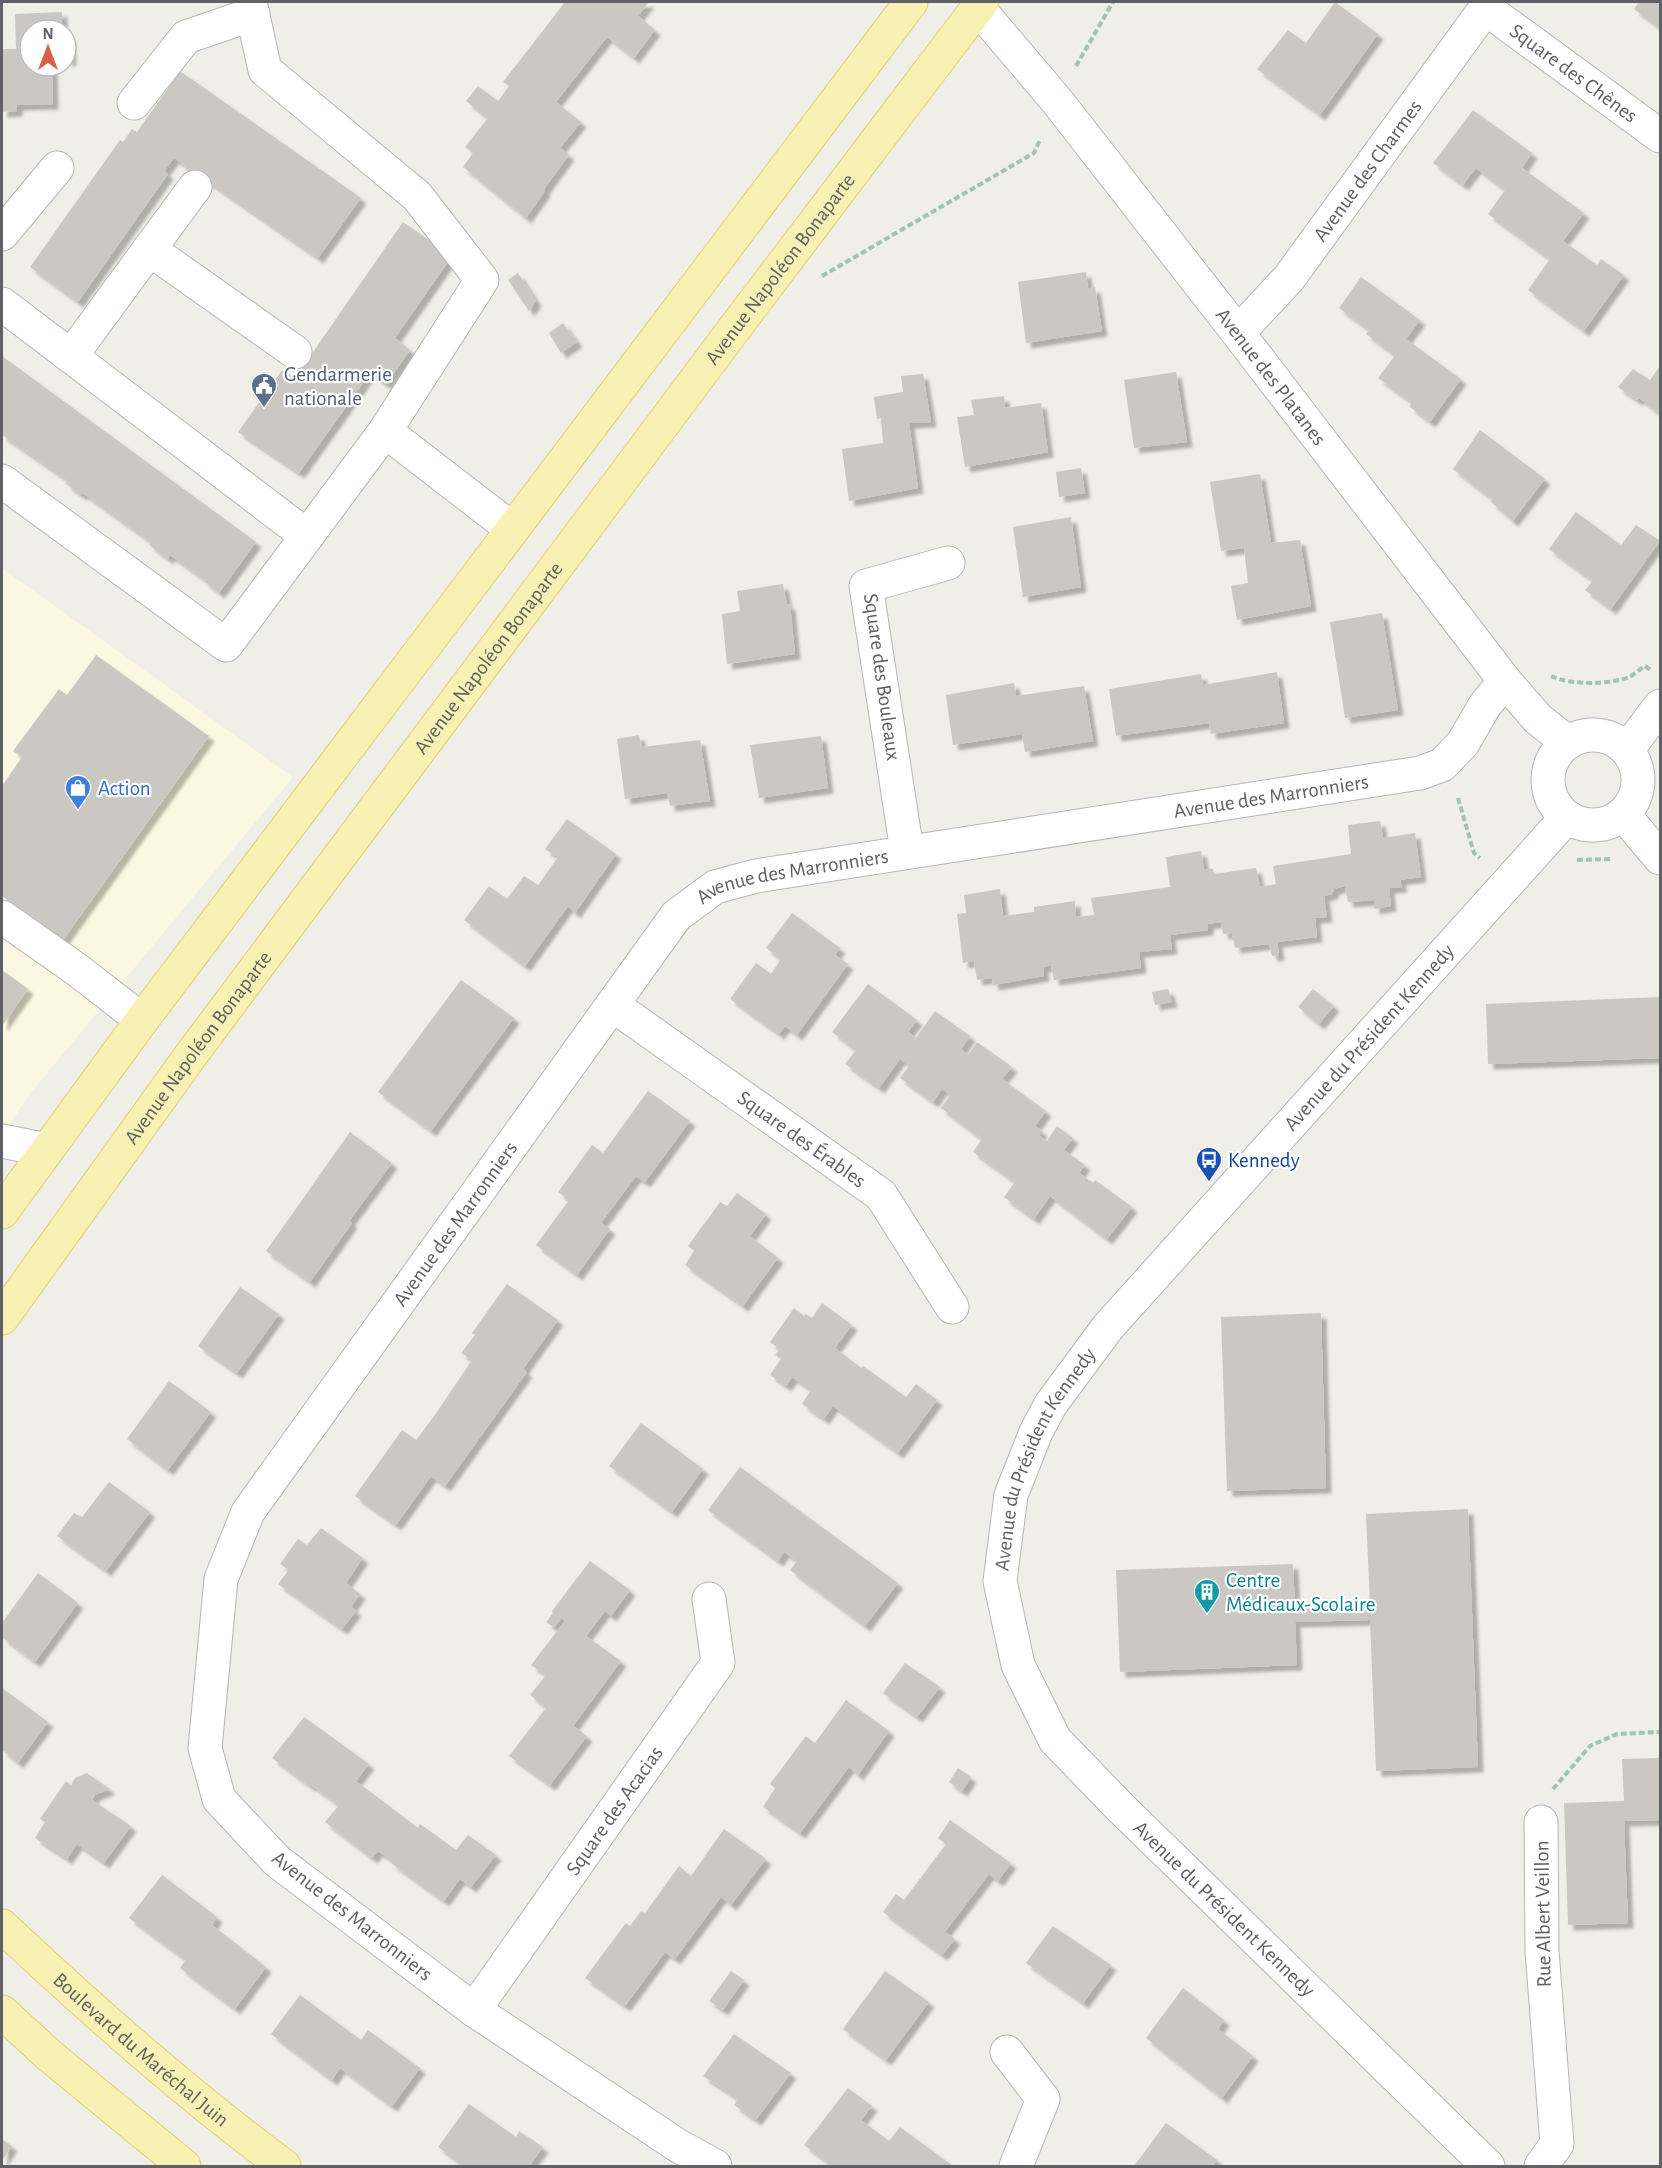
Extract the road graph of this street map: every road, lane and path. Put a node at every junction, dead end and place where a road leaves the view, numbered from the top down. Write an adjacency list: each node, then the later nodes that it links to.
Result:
1 (911, 2): 22 (main road)
2 (1103, 2): 6 (path)
3 (1113, 2): 6 (path)
4 (980, 5): 8 (street, Avenue des Platanes); 40 (main road, Avenue Napoléon Bonaparte)
5 (1488, 5): 10 (street, Square des Chênes); 17 (street, Avenue des Charmes)
6 (1109, 7): 8 (path)
7 (252, 8): 9 (street); 20 (street)
8 (1057, 101): 15 (path); 17 (street, Avenue des Platanes)
9 (134, 103)
10 (1660, 136)
11 (57, 168): 13 (street)
12 (195, 187): 14 (street)
13 (2, 234)
14 (149, 249): 18 (street); 19 (street)
15 (814, 281)
16 (2, 304): 19 (street)
17 (1238, 333): 25 (street, Avenue des Platanes)
18 (295, 352)
19 (71, 356): 23 (street)
20 (385, 432): 22 (street); 23 (street)
21 (2, 481): 23 (street)
22 (513, 528): 35 (main road)
23 (307, 536)
24 (948, 563): 31 (street, Square des Bouleaux)
25 (1505, 681): 27 (street, Avenue des Platanes); 31 (street, Avenue des Marronniers)
26 (1660, 706): 28 (street)
27 (1567, 742): 28 (street); 30 (street)
28 (1627, 750): 29 (street)
29 (1623, 814): 30 (street); 32 (street)
30 (1567, 817): 52 (street, Avenue du Président Kennedy)
31 (907, 851): 34 (street, Avenue des Marronniers)
32 (1660, 858)
33 (2, 917): 35 (street)
34 (614, 1006): 39 (street, Square des Érables); 45 (street, Avenue des Marronniers)
35 (142, 1020): 37 (main road)
36 (2, 1141): 37 (street)
37 (46, 1150): 38 (main road)
38 (2, 1212)
39 (952, 1306)
40 (2, 1318)
41 (709, 1599): 45 (street, Square des Acacias)
42 (1660, 1732): 43 (path, Rue Albert Veillon)
43 (1541, 1822): 53 (street, Rue Albert Veillon)
44 (2, 1926): 49 (main road, Boulevard du Maréchal Juin)
45 (474, 2010): 50 (street, Avenue des Marronniers)
46 (2, 2012): 48 (main road)
47 (1007, 2052): 51 (street)
48 (184, 2166)
49 (284, 2166)
50 (714, 2166)
51 (1016, 2166)
52 (1488, 2166)
53 (1541, 2166)

